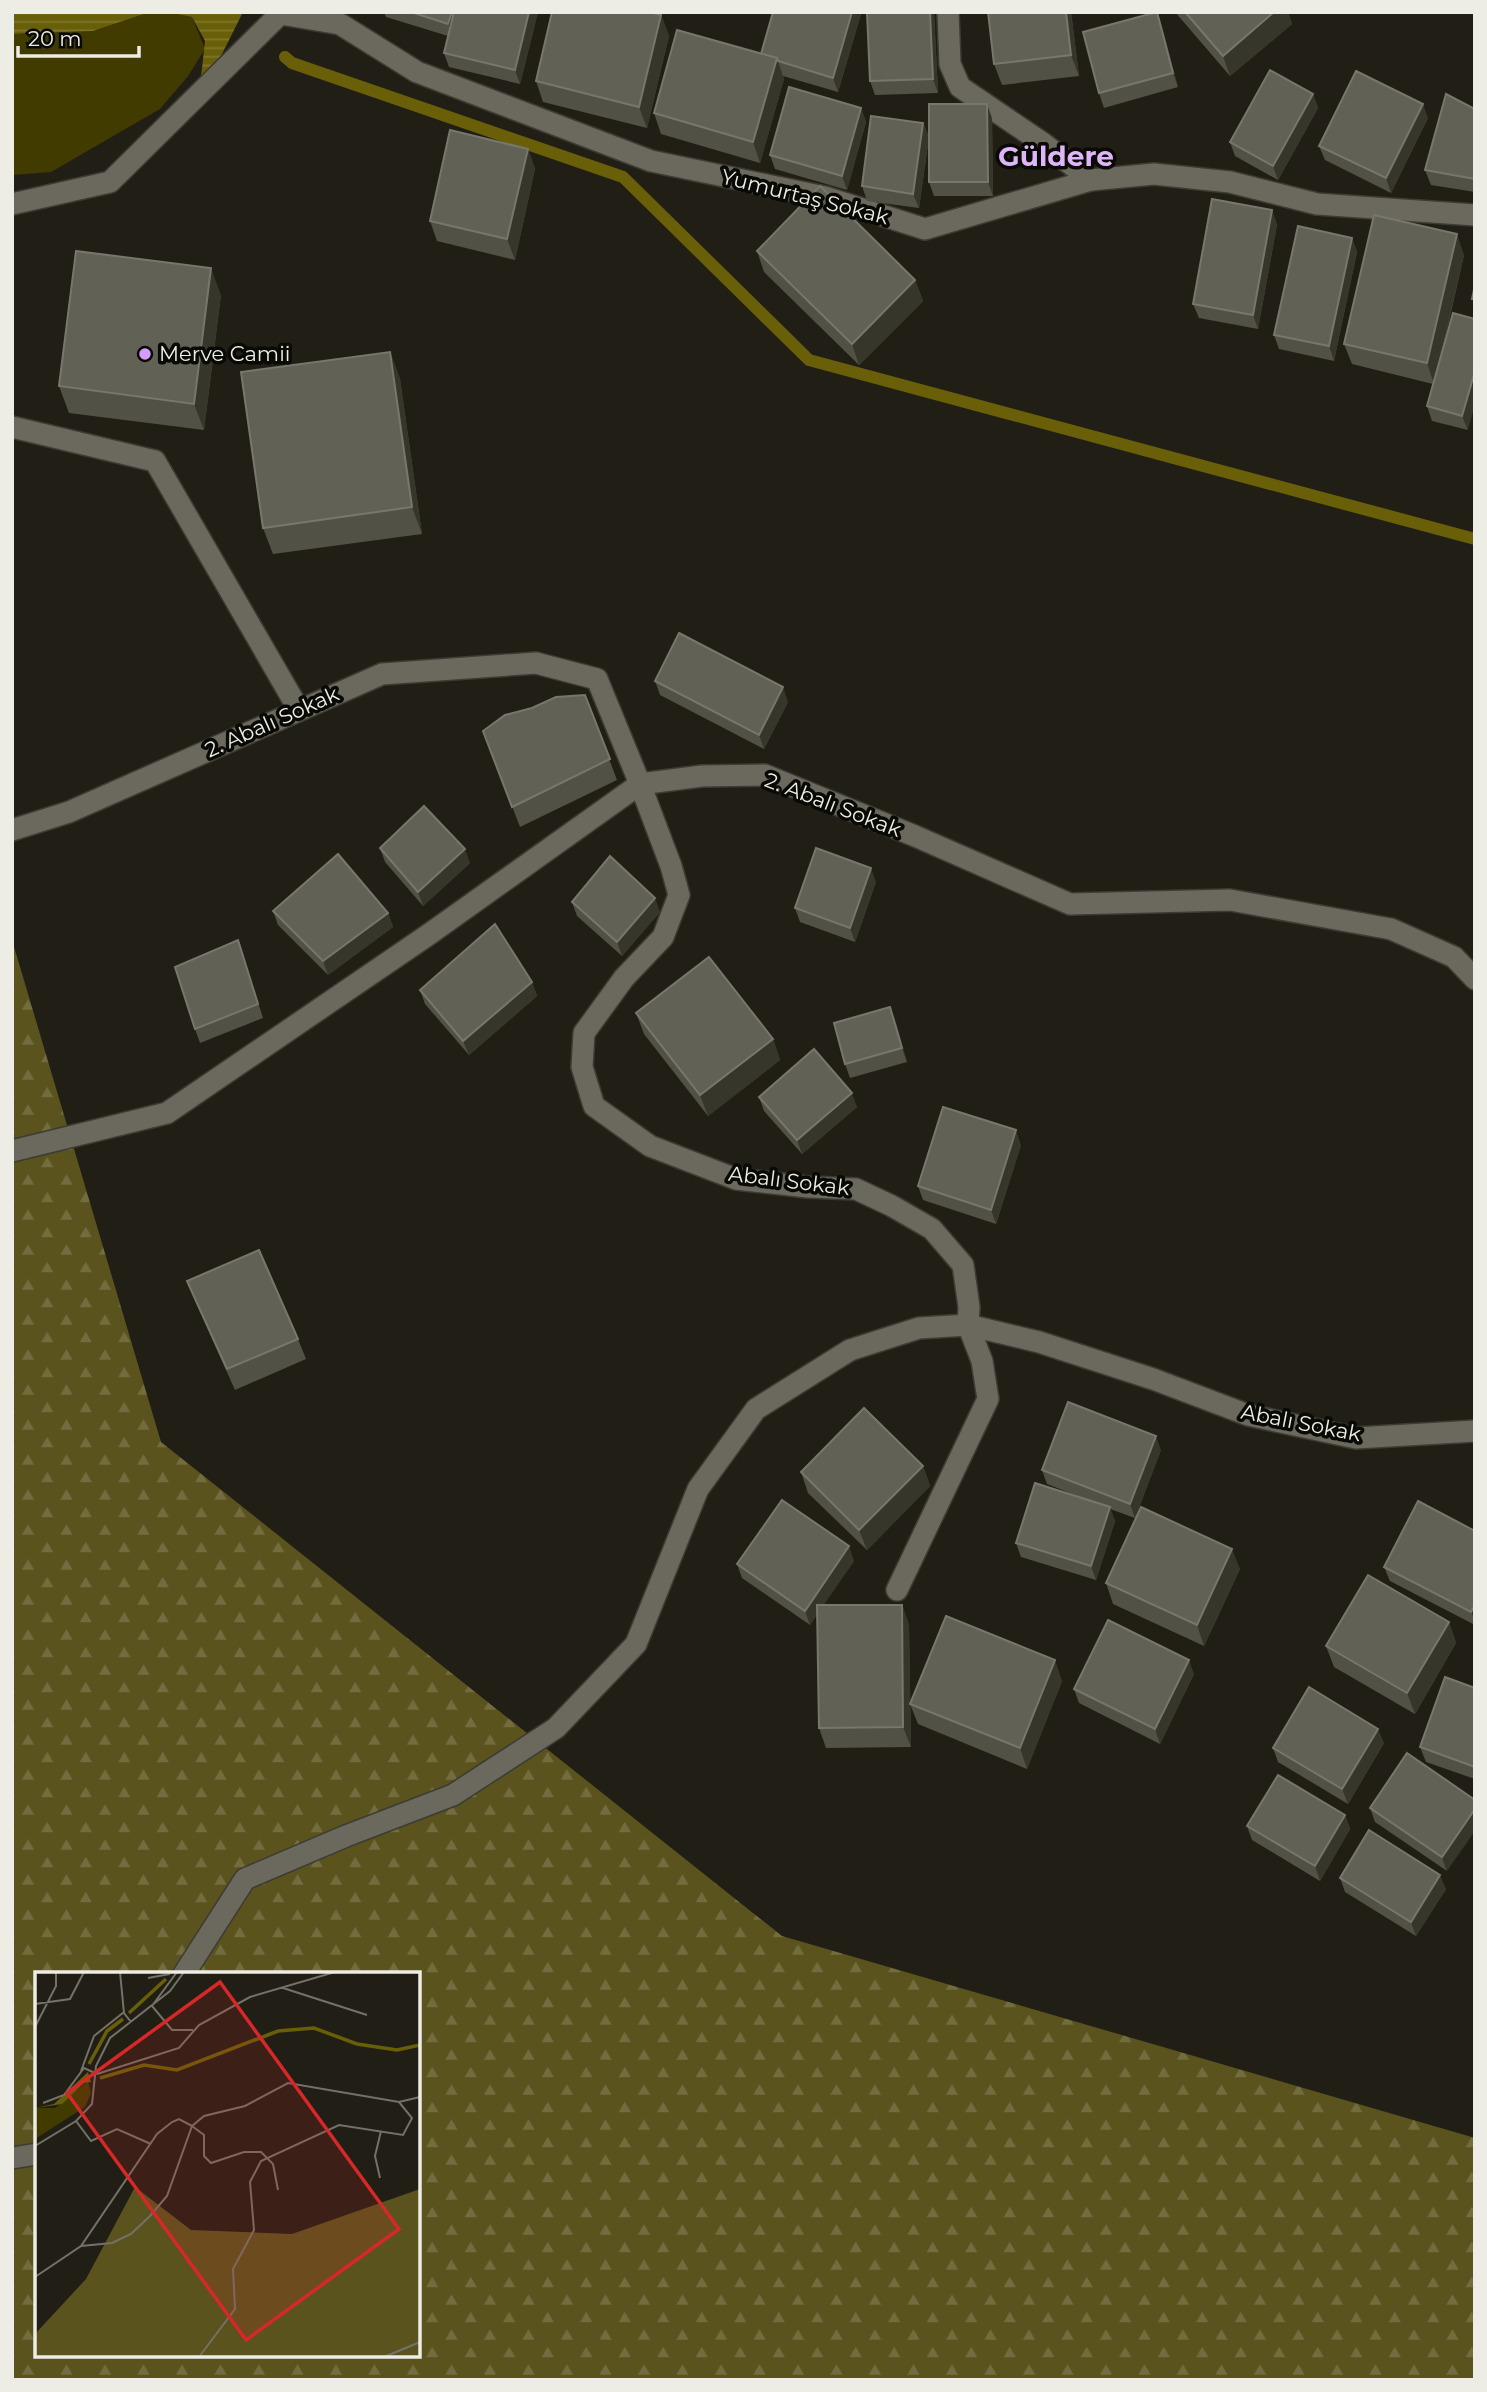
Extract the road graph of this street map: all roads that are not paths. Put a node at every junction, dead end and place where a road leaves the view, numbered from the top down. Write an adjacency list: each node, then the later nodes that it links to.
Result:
1 (948, 12): 3 (street)
2 (282, 13): 3 (street, Yumurtaş Sokak); 4 (street)
3 (1091, 180): 5 (street, Yumurtaş Sokak)
4 (12, 204)
5 (1475, 215)
6 (12, 427): 7 (street)
7 (299, 710): 8 (street, 2. Abalı Sokak); 9 (street, 2. Abalı Sokak)
8 (640, 785): 10 (street, 2. Abalı Sokak); 11 (street); 12 (street, Abalı Sokak)
9 (12, 830)
10 (1475, 979)
11 (12, 1151)
12 (968, 1325): 13 (street, Abalı Sokak); 14 (street); 15 (street)
13 (1475, 1431)
14 (897, 1590)
15 (185, 1972)
16 (35, 2154): 17 (street)
17 (12, 2158)

